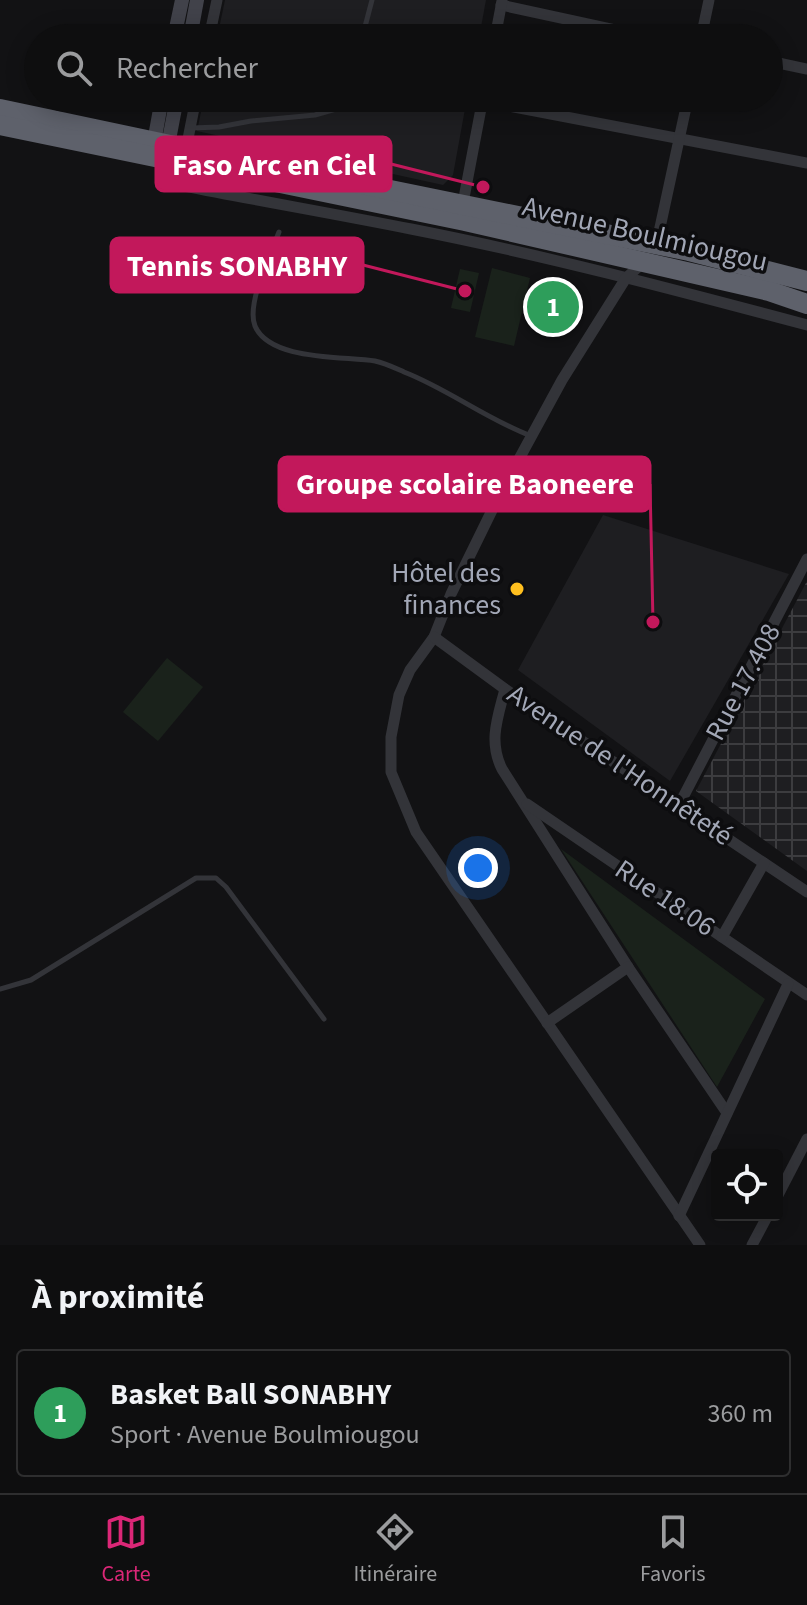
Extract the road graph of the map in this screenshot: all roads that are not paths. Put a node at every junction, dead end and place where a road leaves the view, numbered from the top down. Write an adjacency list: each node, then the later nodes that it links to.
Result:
1 (182, 0): 7 (main road)
2 (197, 0): 8 (main road)
3 (217, 0): 9 (street)
4 (372, 0): 10 (lane)
5 (709, 0): 13 (street)
6 (502, 2): 11 (street); 12 (street)
7 (177, 24)
8 (193, 24)
9 (212, 24)
10 (366, 24)
11 (498, 24)
12 (594, 24)
13 (704, 24)
14 (783, 64): 15 (street)
15 (807, 69)
16 (0, 109): 27 (highway, Avenue Boulmiougou)
17 (163, 112): 27 (main road)
18 (174, 112): 27 (main road)
19 (193, 112): 25 (street)
20 (326, 112): 25 (lane)
21 (480, 112): 29 (street)
22 (548, 112): 26 (street)
23 (685, 112): 26 (street)
24 (0, 125): 27 (highway, Avenue Boulmiougou)
25 (190, 128): 27 (street)
26 (679, 138): 28 (street); 31 (street)
27 (166, 150): 29 (highway, Avenue Boulmiougou); 32 (highway, Avenue Boulmiougou); 33 (street)
28 (807, 163)
29 (463, 203): 31 (highway, Avenue Boulmiougou)
30 (279, 232): 37 (lane)
31 (658, 244): 32 (street); 34 (highway, Avenue Boulmiougou)
32 (645, 262): 33 (street); 35 (highway, Avenue Boulmiougou)
33 (626, 278): 36 (street); 37 (street)
34 (807, 281)
35 (807, 304)
36 (807, 325)
37 (532, 436): 39 (street)
38 (807, 559): 42 (street, Rue 17.408)
39 (434, 637): 40 (street, Avenue de l'Honnêteté); 51 (street)
40 (505, 689): 41 (street); 42 (street, Avenue de l'Honnêteté)
41 (522, 801): 45 (street, Rue 18.06); 46 (street)
42 (679, 805): 43 (street, Avenue de l'Honnêteté)
43 (764, 863): 44 (street, Avenue de l'Honnêteté); 45 (street)
44 (807, 892)
45 (722, 937): 47 (street, Rue 18.06)
46 (628, 967): 51 (street); 52 (street)
47 (788, 984): 49 (street, Rue 18.06); 52 (street)
48 (0, 989): 50 (lane)
49 (807, 995)
50 (324, 1019)
51 (547, 1023): 55 (street)
52 (727, 1113): 55 (street)
53 (806, 1143): 54 (street)
54 (783, 1186)
55 (679, 1216): 57 (street)
56 (765, 1221): 58 (street)
57 (700, 1245)
58 (752, 1245)

